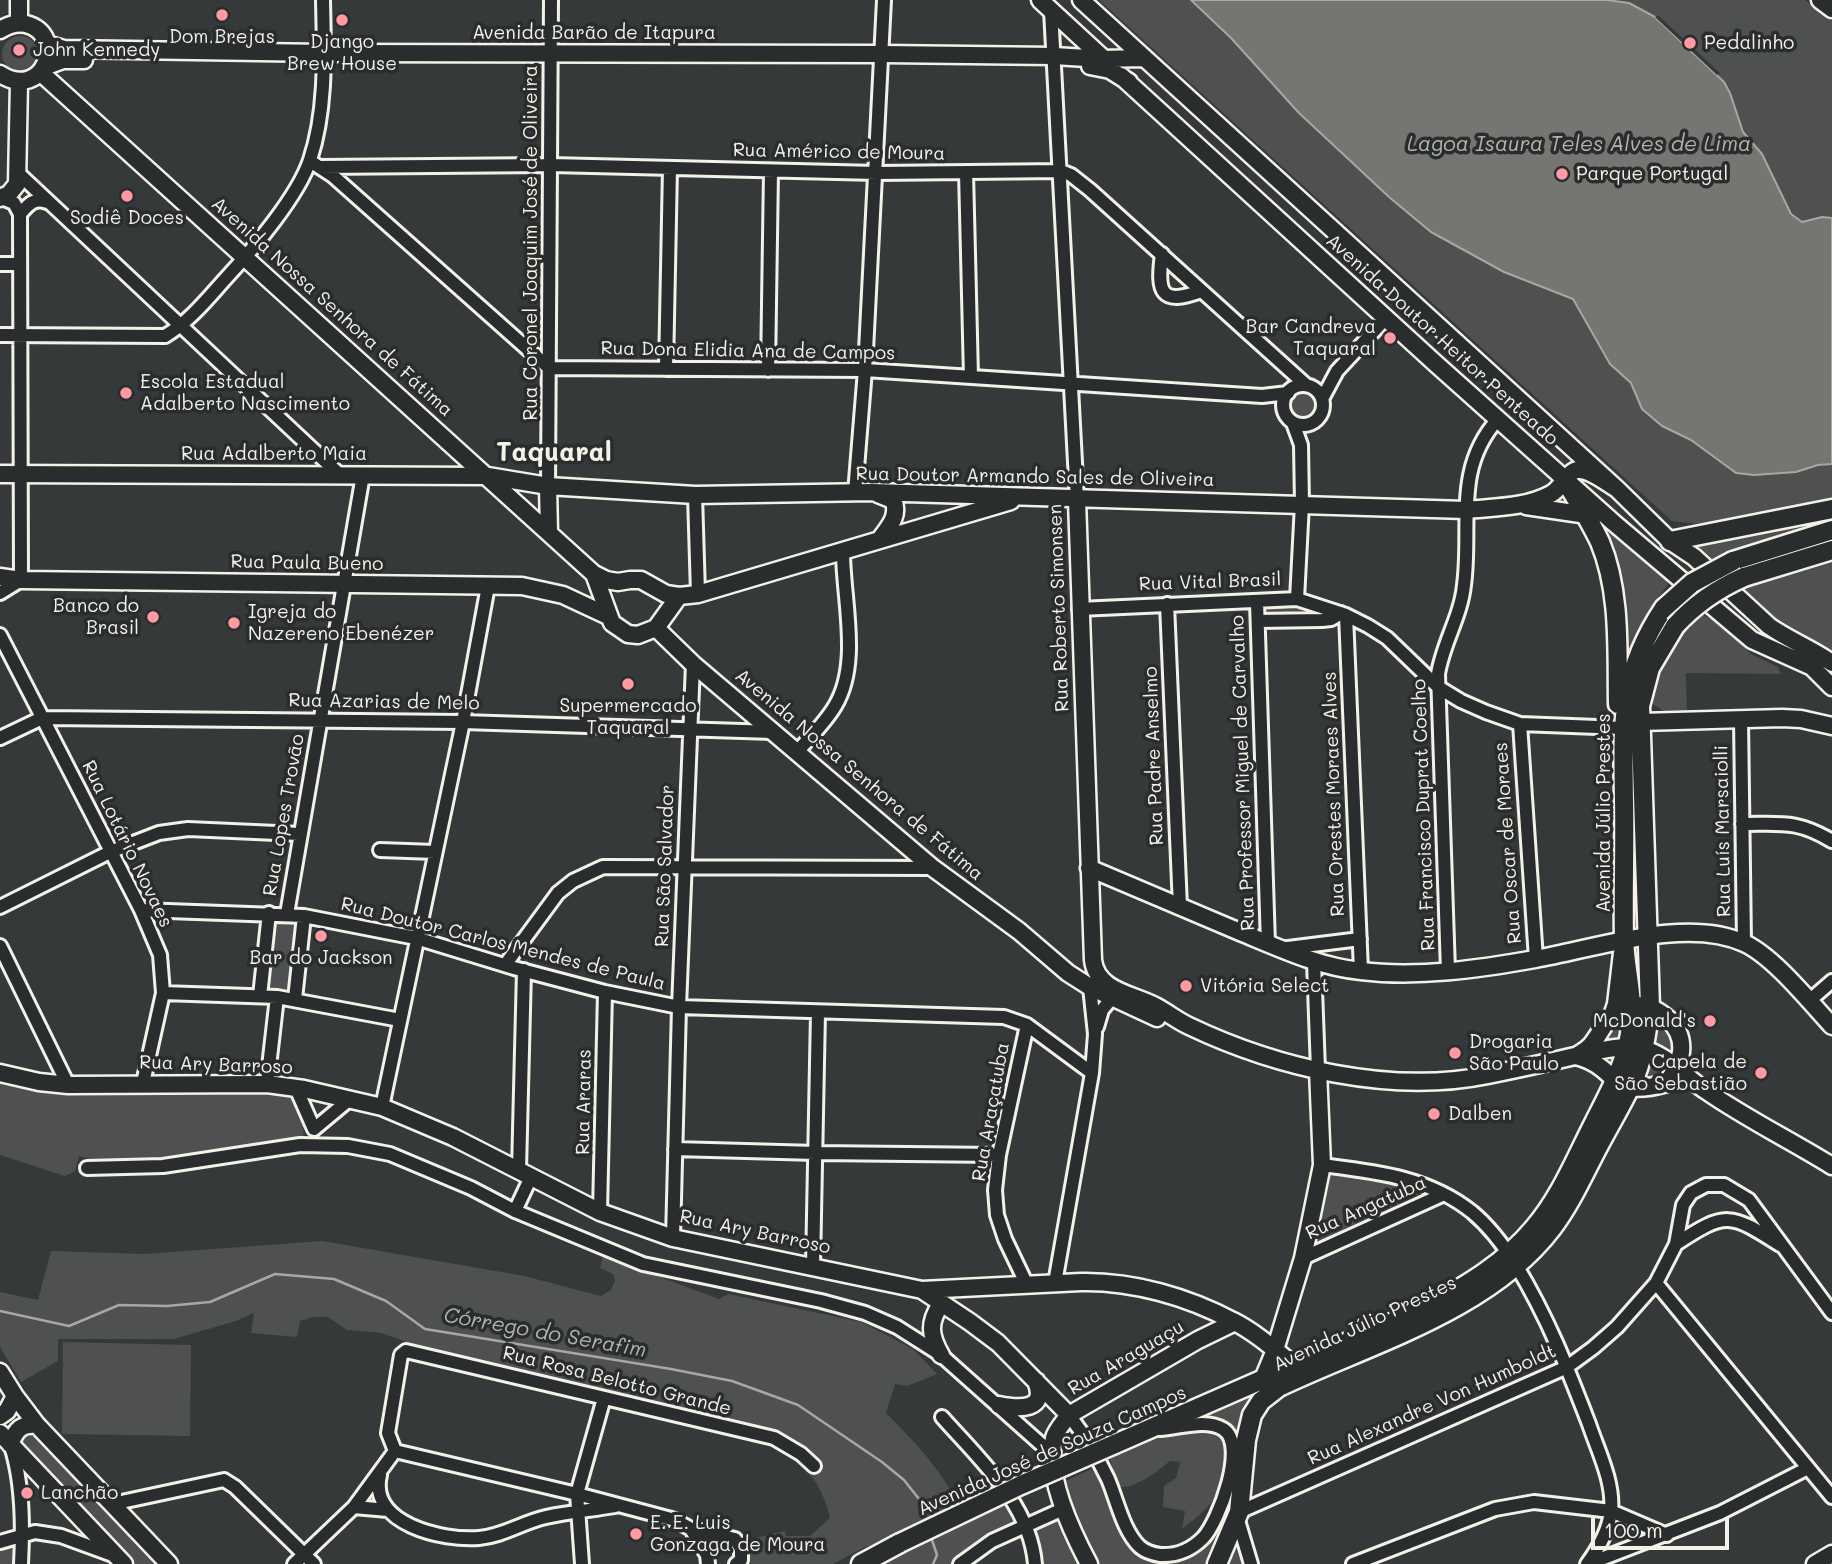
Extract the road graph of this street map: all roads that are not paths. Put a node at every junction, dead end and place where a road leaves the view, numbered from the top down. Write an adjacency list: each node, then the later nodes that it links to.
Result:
1 (19, 0): 9 (main road)
2 (323, 0): 12 (street)
3 (551, 0): 13 (street, Rua Coronel Joaquim José de Oliveira)
4 (884, 0): 15 (street)
5 (1081, 0): 14 (main road, Avenida Doutor Heitor Penteado)
6 (1820, 0): 8 (main road)
7 (1045, 5): 16 (main road, Avenida Doutor Heitor Penteado); 17 (street, Rua Roberto Simonsen)
8 (1832, 9)
9 (19, 23): 10 (main road); 11 (main road, Avenida Barão de Itapura)
10 (0, 30)
11 (47, 44): 12 (main road, Avenida Barão de Itapura); 18 (main road)
12 (324, 57): 13 (main road, Avenida Barão de Itapura); 18 (main road, Avenida Barão de Itapura); 22 (street)
13 (552, 57): 15 (main road, Avenida Barão de Itapura); 23 (street, Rua Coronel Joaquim José de Oliveira)
14 (1142, 58): 16 (main road, Avenida Barão de Itapura); 66 (main road, Avenida Doutor Heitor Penteado)
15 (883, 59): 17 (main road, Avenida Barão de Itapura); 29 (street)
16 (1103, 59): 17 (main road, Avenida Barão de Itapura); 21 (main road, Avenida Doutor Heitor Penteado)
17 (1054, 61): 21 (main road, Avenida Barão de Itapura); 26 (street, Rua Roberto Simonsen)
18 (42, 69): 20 (main road, Avenida Barão de Itapura); 34 (main road, Avenida Nossa Senhora de Fátima)
19 (0, 75): 20 (main road)
20 (19, 82): 28 (main road)
21 (1129, 82): 38 (main road, Avenida Doutor Heitor Penteado)
22 (315, 164): 23 (street, Rua Américo de Moura); 34 (street); 43 (street)
23 (551, 165): 24 (street, Rua Américo de Moura); 43 (street, Rua Coronel Joaquim José de Oliveira)
24 (670, 168): 25 (street, Rua Américo de Moura); 44 (street)
25 (771, 171): 29 (street, Rua Américo de Moura); 45 (street)
26 (1061, 171): 27 (street, Rua Américo de Moura); 33 (street); 49 (street, Rua Roberto Simonsen)
27 (966, 172): 29 (street, Rua Américo de Moura); 48 (street)
28 (18, 173): 30 (main road); 31 (street)
29 (877, 173): 46 (street)
30 (1, 198): 32 (street)
31 (47, 202): 32 (street); 39 (street)
32 (20, 214): 36 (street)
33 (1162, 254): 37 (street); 37 (street)
34 (246, 257): 39 (street); 63 (main road, Avenida Nossa Senhora de Fátima)
35 (0, 264): 36 (street)
36 (20, 264): 41 (street)
37 (1200, 291): 42 (street)
38 (1386, 318): 47 (street); 55 (main road, Avenida Doutor Heitor Penteado)
39 (181, 326): 41 (street); 61 (street)
40 (0, 335): 41 (street)
41 (21, 335): 60 (street)
42 (1286, 365): 50 (street); 51 (street)
43 (550, 368): 44 (street, Rua Dona Elidia Ana de Campos); 65 (street, Rua Coronel Joaquim José de Oliveira)
44 (666, 369): 45 (street, Rua Dona Elidia Ana de Campos)
45 (768, 370): 46 (street, Rua Dona Elidia Ana de Campos)
46 (865, 370): 48 (street, Rua Dona Elidia Ana de Campos); 68 (street)
47 (1337, 371): 50 (street); 53 (street)
48 (971, 377): 49 (street, Rua Dona Elidia Ana de Campos)
49 (1071, 383): 52 (street, Rua Dona Elidia Ana de Campos); 71 (street, Rua Roberto Simonsen)
50 (1308, 386): 51 (street); 53 (street)
51 (1288, 392): 52 (street, Rua Dona Elidia Ana de Campos); 54 (street)
52 (1262, 396): 54 (street, Rua Dona Elidia Ana de Campos)
53 (1322, 399): 57 (street)
54 (1283, 408): 56 (street)
55 (1498, 419): 64 (main road, Avenida Doutor Heitor Penteado); 75 (street, Rua Francisco Duprat Coelho)
56 (1293, 423): 57 (street); 58 (street)
57 (1314, 423): 58 (street)
58 (1301, 445): 72 (street)
59 (0, 474): 60 (main road, Rua Adalberto Maia)
60 (20, 475): 61 (main road, Rua Adalberto Maia); 86 (street)
61 (340, 475): 62 (main road, Rua Adalberto Maia)
62 (363, 475): 63 (main road, Rua Adalberto Maia); 87 (street, Rua Lopes Trovão)
63 (488, 476): 65 (main road, Rua Adalberto Maia); 79 (main road, Avenida Nossa Senhora de Fátima)
64 (1565, 480): 66 (main road); 73 (main road); 76 (highway); 77 (main road, Avenida Doutor Heitor Penteado)
65 (548, 486): 69 (main road, Rua Doutor Armando Sales de Oliveira); 79 (main road)
66 (1617, 489): 81 (main road, Avenida Doutor Heitor Penteado)
67 (872, 492): 68 (main road, Rua Doutor Armando Sales de Oliveira); 70 (main road, Rua Doutor Armando Sales de Oliveira); 80 (main road)
68 (855, 493): 69 (main road, Rua Doutor Armando Sales de Oliveira)
69 (695, 495): 90 (street)
70 (1028, 496): 71 (main road, Rua Doutor Armando Sales de Oliveira); 80 (main road)
71 (1077, 500): 72 (main road, Rua Doutor Armando Sales de Oliveira); 95 (main road, Rua Roberto Simonsen)
72 (1302, 504): 75 (main road, Rua Doutor Armando Sales de Oliveira); 92 (street)
73 (1520, 505): 75 (main road, Rua Doutor Armando Sales de Oliveira); 76 (main road)
74 (1832, 509): 81 (highway)
75 (1466, 510): 103 (street, Rua Francisco Duprat Coelho)
76 (1586, 515): 77 (main road); 112 (highway)
77 (1614, 523): 104 (main road, Avenida Doutor Heitor Penteado)
78 (1832, 530): 112 (highway, Avenida Júlio Prestes, bridge)
79 (550, 533): 84 (main road, Avenida Nossa Senhora de Fátima)
80 (880, 539): 83 (main road)
81 (1670, 541): 101 (main road, Avenida Doutor Heitor Penteado)
82 (1832, 550): 109 (highway, Avenida Júlio Prestes, bridge)
83 (843, 552): 90 (main road); 116 (street)
84 (594, 574): 91 (main road); 97 (main road)
85 (0, 577): 86 (main road, Rua Paula Bueno)
86 (21, 580): 87 (main road, Rua Paula Bueno); 89 (street)
87 (345, 585): 88 (main road, Rua Paula Bueno); 107 (street, Rua Lopes Trovão)
88 (488, 586): 97 (main road, Rua Paula Bueno); 108 (street)
89 (0, 593)
90 (698, 594): 91 (main road)
91 (679, 596): 99 (main road)
92 (1297, 599): 93 (street, Rua Vital Brasil); 96 (street, Rua Vital Brasil)
93 (1257, 601): 94 (street, Rua Vital Brasil); 98 (street, Rua Professor Miguel de Carvalho)
94 (1167, 604): 95 (street, Rua Vital Brasil); 127 (street, Rua Padre Anselmo)
95 (1079, 609): 125 (main road, Rua Roberto Simonsen)
96 (1344, 614): 98 (street); 103 (street, Rua Vital Brasil); 134 (street, Rua Orestes Moraes Alves)
97 (608, 616): 99 (main road, Rua Paula Bueno)
98 (1258, 621): 139 (street, Rua Professor Miguel de Carvalho)
99 (656, 628): 102 (main road, Avenida Nossa Senhora de Fátima)
100 (0, 635): 105 (street, Rua Lotário Novaes)
101 (1832, 663)
102 (693, 664): 113 (street, Rua São Salvador); 114 (main road, Avenida Nossa Senhora de Fátima)
103 (1438, 687): 110 (street, Rua Vital Brasil); 146 (street, Rua Francisco Duprat Coelho)
104 (1832, 687)
105 (42, 718): 107 (street, Rua Azarias de Melo); 115 (street, Rua Azarias de Melo); 121 (street, Rua Lotário Novaes)
106 (1741, 719): 109 (main road); 111 (main road); 117 (street, Rua Luís Marsaiolli)
107 (320, 720): 108 (street, Rua Azarias de Melo); 118 (street, Rua Lopes Trovão)
108 (463, 722): 113 (street, Rua Azarias de Melo); 122 (street)
109 (1641, 722): 132 (highway, Avenida Júlio Prestes)
110 (1520, 724): 112 (street, Rua Vital Brasil); 141 (street, Rua Oscar de Moraes)
111 (1832, 726)
112 (1623, 728): 136 (highway, Avenida Júlio Prestes)
113 (689, 730): 114 (street, Rua Azarias de Melo); 123 (street, Rua São Salvador)
114 (773, 732): 116 (main road, Avenida Nossa Senhora de Fátima)
115 (0, 738)
116 (797, 752): 124 (main road, Avenida Nossa Senhora de Fátima)
117 (1742, 824): 119 (street); 137 (street, Rua Luís Marsaiolli)
118 (299, 834): 121 (street); 130 (street, Rua Lopes Trovão)
119 (1832, 841)
120 (380, 850): 122 (street)
121 (110, 852): 126 (street); 128 (street, Rua Lotário Novaes)
122 (435, 852): 133 (street)
123 (685, 868): 124 (street); 143 (street); 157 (street, Rua São Salvador)
124 (933, 868): 135 (main road, Avenida Nossa Senhora de Fátima)
125 (1089, 868): 127 (main road); 140 (main road, Rua Roberto Simonsen)
126 (0, 907)
127 (1180, 907): 139 (main road)
128 (141, 910): 129 (street, Rua Doutor Carlos Mendes de Paula); 150 (street, Rua Lotário Novaes)
129 (269, 913): 130 (street, Rua Doutor Carlos Mendes de Paula); 151 (street, Rua Lopes Trovão)
130 (287, 914): 131 (street, Rua Doutor Carlos Mendes de Paula)
131 (304, 916): 133 (street, Rua Doutor Carlos Mendes de Paula); 154 (street)
132 (1647, 935): 136 (main road); 137 (main road); 158 (highway, Avenida Júlio Prestes)
133 (416, 938): 143 (street, Rua Doutor Carlos Mendes de Paula); 161 (street)
134 (1360, 939): 139 (street); 145 (street, Rua Orestes Moraes Alves)
135 (1031, 941): 140 (main road); 148 (main road, Avenida Nossa Senhora de Fátima)
136 (1624, 941): 141 (main road); 156 (highway, Avenida Júlio Prestes); 160 (main road)
137 (1744, 943): 155 (main road)
138 (0, 946): 176 (street)
139 (1274, 946): 142 (main road)
140 (1092, 953): 148 (main road, Rua Roberto Simonsen); 163 (main road, Avenida Nossa Senhora de Fátima)
141 (1536, 959): 146 (main road)
142 (1314, 962): 145 (main road); 169 (street)
143 (505, 965): 144 (street, Rua Doutor Carlos Mendes de Paula)
144 (524, 970): 149 (street, Rua Doutor Carlos Mendes de Paula); 189 (street)
145 (1361, 971): 146 (main road)
146 (1448, 971)
147 (1832, 981): 155 (street)
148 (1090, 987): 153 (main road, Avenida Nossa Senhora de Fátima); 165 (street)
149 (606, 992): 157 (street, Rua Doutor Carlos Mendes de Paula); 192 (street, Rua Araras)
150 (163, 993): 151 (street); 173 (street, Rua Lotário Novaes)
151 (260, 996): 152 (street)
152 (277, 997): 154 (street); 174 (street)
153 (1112, 998): 163 (main road, Avenida Nossa Senhora de Fátima); 165 (street)
154 (295, 999): 161 (street)
155 (1809, 1001): 164 (main road)
156 (1630, 1006): 158 (main road); 160 (main road); 166 (highway, Avenida Júlio Prestes)
157 (679, 1007): 159 (street, Rua Doutor Carlos Mendes de Paula); 183 (street, Rua São Salvador)
158 (1650, 1007): 166 (highway, Avenida Júlio Prestes); 167 (main road)
159 (818, 1012): 162 (street, Rua Doutor Carlos Mendes de Paula); 184 (street)
160 (1613, 1013): 168 (main road)
161 (400, 1020): 180 (street)
162 (1027, 1025): 171 (street, Rua Doutor Carlos Mendes de Paula); 185 (street, Rua Araçatuba)
163 (1187, 1026): 169 (main road, Avenida Nossa Senhora de Fátima)
164 (1832, 1026)
165 (1095, 1034): 171 (street)
166 (1635, 1049): 168 (main road, Avenida Nossa Senhora de Fátima); 172 (main road); 175 (highway, Avenida Júlio Prestes)
167 (1681, 1051): 172 (main road); 178 (main road)
168 (1576, 1056): 169 (main road, Avenida Nossa Senhora de Fátima); 175 (main road)
169 (1318, 1070): 186 (main road)
170 (0, 1073): 176 (main road, Rua Ary Barroso)
171 (1092, 1073): 200 (street)
172 (1671, 1076): 175 (main road); 178 (main road)
173 (143, 1083): 174 (main road, Rua Ary Barroso); 176 (main road, Rua Ary Barroso)
174 (267, 1084): 177 (main road, Rua Ary Barroso)
175 (1621, 1084): 197 (highway, Avenida Júlio Prestes)
176 (68, 1085)
177 (296, 1088): 179 (main road, Rua Ary Barroso); 181 (street)
178 (1699, 1089): 187 (main road)
179 (350, 1099): 180 (main road, Rua Ary Barroso); 181 (street)
180 (382, 1107): 189 (main road, Rua Ary Barroso)
181 (314, 1129): 182 (street)
182 (310, 1146): 188 (street); 191 (street)
183 (675, 1149): 184 (street); 193 (street, Rua São Salvador)
184 (816, 1153): 185 (street); 198 (street)
185 (999, 1155): 199 (street, Rua Araçatuba)
186 (1322, 1166): 190 (street); 196 (main road)
187 (1832, 1166)
188 (87, 1168)
189 (525, 1173): 191 (street); 192 (main road, Rua Ary Barroso)
190 (1444, 1194): 196 (street, Rua Angatuba); 197 (street)
191 (515, 1211): 211 (street)
192 (600, 1212): 193 (main road, Rua Ary Barroso)
193 (673, 1237): 198 (main road, Rua Ary Barroso)
194 (1676, 1244): 195 (street, Rua Alexandre Von Humboldt); 195 (street, Rua Alexandre Von Humboldt); 201 (street, Rua Alexandre Von Humboldt)
195 (1791, 1254): 206 (street, Rua Alexandre Von Humboldt)
196 (1303, 1258): 210 (main road)
197 (1512, 1259): 212 (highway, Avenida Júlio Prestes); 213 (street); 226 (highway, Avenida Júlio Prestes)
198 (813, 1266): 203 (main road, Rua Ary Barroso)
199 (1026, 1283): 200 (main road); 202 (main road)
200 (1055, 1283): 205 (main road)
201 (1656, 1283): 213 (street, Rua Alexandre Von Humboldt); 231 (street)
202 (980, 1287): 203 (main road); 207 (main road)
203 (922, 1290): 204 (main road, Rua Ary Barroso)
204 (941, 1304): 207 (main road, Rua Ary Barroso); 211 (main road)
205 (1206, 1308): 208 (main road); 209 (main road)
206 (1831, 1310)
207 (970, 1322): 216 (main road, Rua Ary Barroso)
208 (1235, 1322): 209 (main road, Rua Araguaçu); 210 (main road)
209 (1198, 1340): 220 (main road, Rua Araguaçu)
210 (1275, 1350): 212 (main road); 215 (main road)
211 (941, 1355): 219 (street)
212 (1295, 1366): 215 (highway, Avenida Júlio Prestes)
213 (1567, 1367): 240 (street, Rua Alexandre Von Humboldt); 241 (street)
214 (0, 1372): 217 (main road)
215 (1263, 1379): 224 (highway, Avenida José de Souza Campos)
216 (1037, 1381): 219 (main road); 220 (main road, Rua Ary Barroso)
217 (15, 1396): 221 (main road); 223 (main road)
218 (604, 1398): 227 (street, Rua Rosa Belotto Grande); 229 (street, Rua Rosa Belotto Grande); 233 (street)
219 (999, 1405): 228 (street)
220 (1069, 1415): 228 (main road, Rua Araguaçu); 230 (street, Rua Ary Barroso)
221 (0, 1416)
222 (942, 1417): 243 (street)
223 (37, 1424): 225 (main road); 235 (main road)
224 (1149, 1429): 230 (street); 256 (highway, Avenida José de Souza Campos, bridge)
225 (5, 1438): 245 (street); 249 (main road)
226 (1246, 1440): 230 (highway); 240 (highway)
227 (395, 1451): 232 (street); 233 (street)
228 (1052, 1454): 238 (main road)
229 (814, 1466)
230 (1232, 1468): 240 (highway)
231 (1808, 1468): 234 (street); 246 (street)
232 (381, 1471): 237 (street); 239 (street)
233 (577, 1494): 236 (street); 242 (street)
234 (1832, 1497)
235 (112, 1504): 250 (street); 252 (main road)
236 (619, 1505): 242 (street); 244 (street)
237 (354, 1507): 239 (street); 250 (street)
238 (1063, 1508): 243 (street); 259 (main road)
239 (388, 1510): 242 (street)
240 (1238, 1510): 260 (highway); 261 (street)
241 (1611, 1511): 246 (street); 262 (street); 263 (street)
242 (578, 1512): 253 (street)
243 (1024, 1526): 257 (street); 258 (street)
244 (691, 1529): 254 (street); 255 (street)
245 (22, 1534): 247 (street); 249 (street); 251 (street)
246 (1667, 1535): 263 (street)
247 (0, 1542)
248 (1832, 1554): 264 (main road)
249 (120, 1560)
250 (304, 1561)
251 (21, 1564)
252 (169, 1564)
253 (582, 1564)
254 (708, 1564)
255 (736, 1564)
256 (861, 1564)
257 (960, 1564)
258 (1035, 1564)
259 (1089, 1564)
260 (1217, 1564)
261 (1251, 1564)
262 (1353, 1564)
263 (1588, 1564)
264 (1815, 1564)

